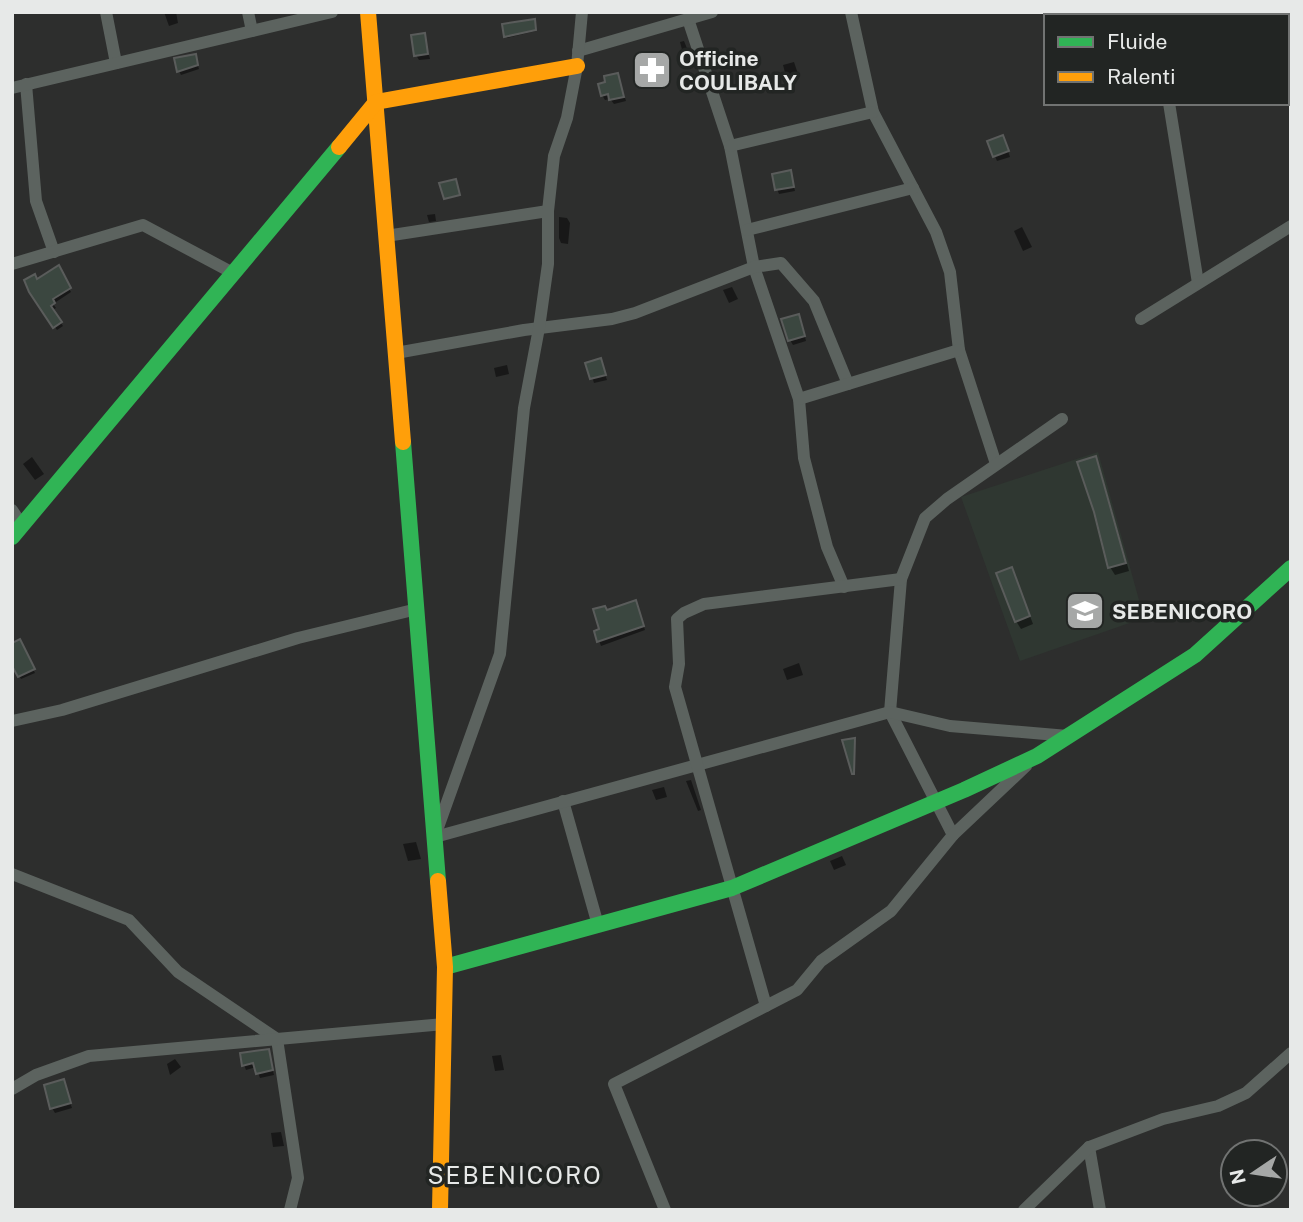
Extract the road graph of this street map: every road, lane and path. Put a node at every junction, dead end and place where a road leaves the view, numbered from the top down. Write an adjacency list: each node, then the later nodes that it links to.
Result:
1 (106, 12): 11 (street)
2 (248, 12): 9 (street)
3 (332, 12): 9 (street)
4 (368, 12): 14 (street)
5 (582, 12): 10 (street)
6 (712, 12): 8 (street)
7 (851, 12): 16 (street)
8 (688, 19): 10 (street); 17 (street)
9 (252, 31): 11 (street)
10 (577, 59): 14 (street); 19 (street)
11 (116, 63): 12 (street)
12 (26, 85): 13 (street); 23 (street)
13 (12, 88)
14 (376, 102): 22 (street); 26 (street)
15 (1169, 105): 27 (street)
16 (873, 112): 17 (street); 18 (street)
17 (730, 146): 21 (street)
18 (913, 188): 21 (street); 30 (street)
19 (548, 211): 22 (street); 29 (street)
20 (1291, 226): 27 (street)
21 (747, 230): 25 (street)
22 (386, 236): 31 (street)
23 (54, 252): 24 (street); 26 (street)
24 (12, 264)
25 (754, 267): 29 (street); 32 (street); 33 (street)
26 (233, 273): 37 (street)
27 (1198, 283): 28 (street)
28 (1141, 319)
29 (539, 328): 31 (street); 50 (street)
30 (959, 350): 32 (street); 35 (street)
31 (396, 353): 41 (street)
32 (848, 384): 33 (street)
33 (799, 399): 40 (street)
34 (1062, 419): 35 (street)
35 (996, 464): 39 (street)
36 (12, 510): 37 (street)
37 (17, 531)
38 (1291, 568): 44 (street)
39 (901, 579): 40 (street); 42 (street)
40 (844, 587): 46 (street)
41 (416, 609): 43 (street); 50 (street)
42 (890, 712): 44 (street); 46 (street); 48 (street)
43 (12, 721)
44 (1068, 736): 45 (street)
45 (1037, 756): 48 (street); 49 (street)
46 (697, 764): 47 (street); 52 (street)
47 (563, 801): 50 (street); 53 (street)
48 (936, 802): 49 (street); 52 (street)
49 (953, 835): 55 (street)
50 (435, 836): 54 (street)
51 (12, 874): 57 (street)
52 (732, 888): 53 (street); 55 (street)
53 (598, 925): 54 (street)
54 (445, 967): 56 (street)
55 (766, 1006): 63 (street)
56 (444, 1024): 57 (street); 62 (street)
57 (277, 1039): 59 (street); 61 (street)
58 (1291, 1053): 60 (street)
59 (12, 1089)
60 (1089, 1147): 64 (street); 65 (street)
61 (290, 1210)
62 (440, 1210)
63 (665, 1210)
64 (1024, 1210)
65 (1100, 1210)

